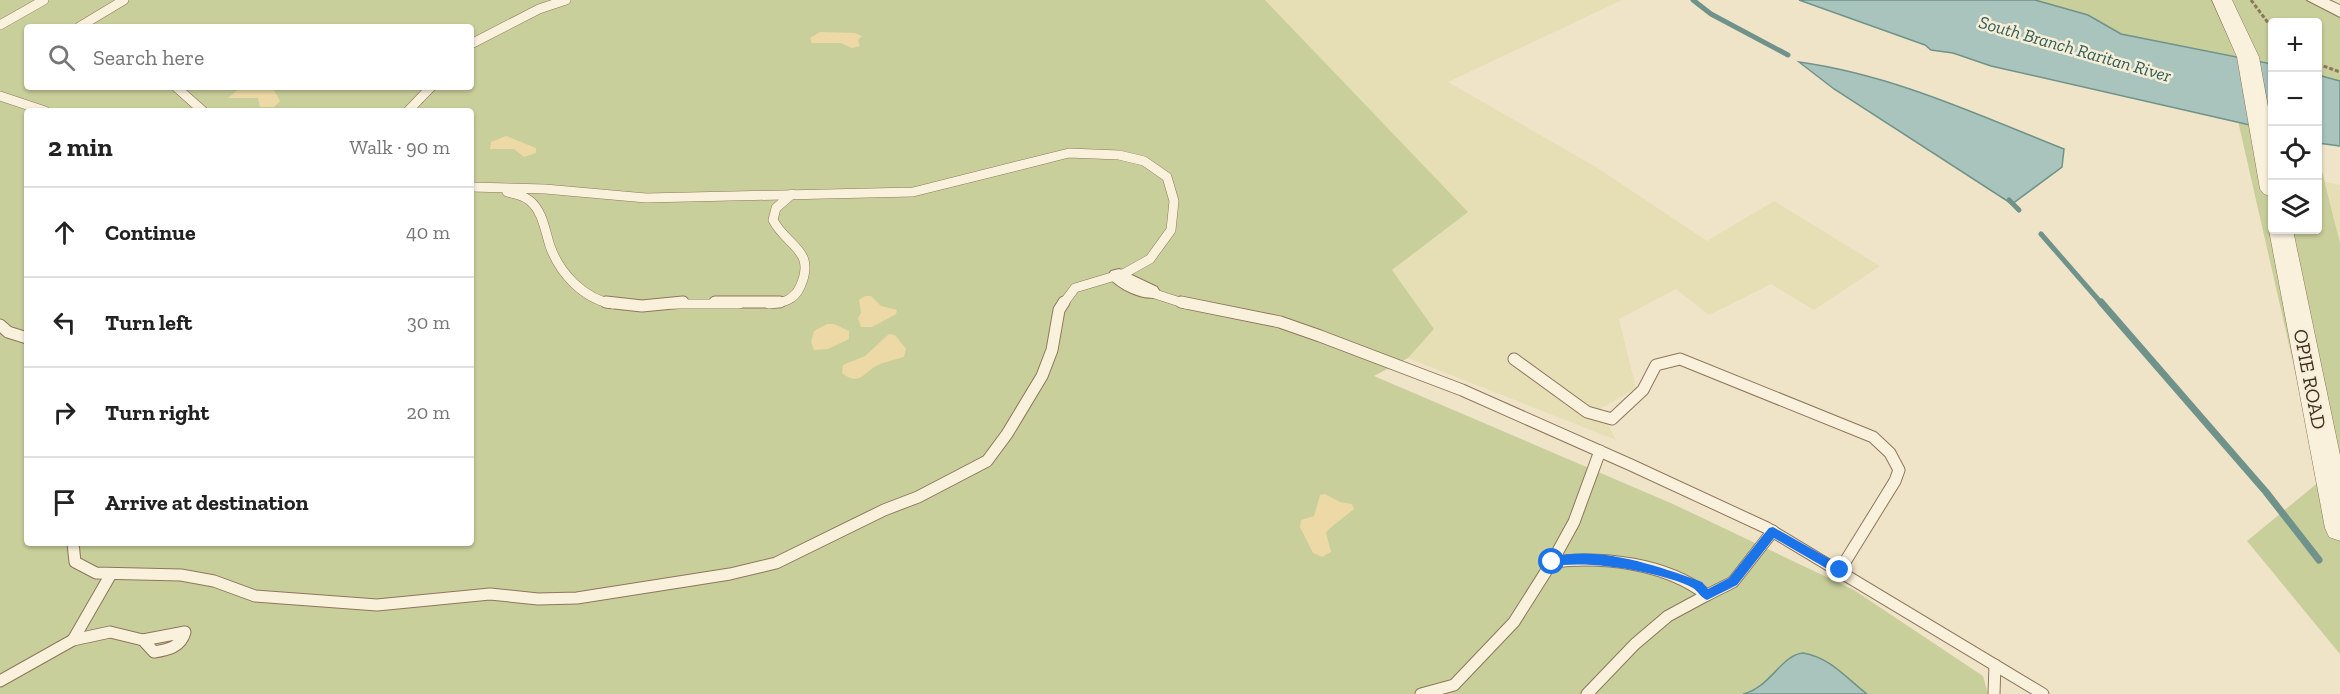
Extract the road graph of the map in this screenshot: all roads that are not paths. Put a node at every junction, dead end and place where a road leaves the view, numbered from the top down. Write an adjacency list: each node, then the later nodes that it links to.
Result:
1 (44, 0): 8 (lane)
2 (124, 0): 7 (lane)
3 (563, 0): 9 (lane)
4 (2222, 0): 16 (street)
5 (2315, 0): 6 (street)
6 (2340, 12)
7 (84, 24)
8 (0, 25)
9 (474, 42)
10 (179, 90): 14 (lane)
11 (428, 90): 15 (lane)
12 (0, 96): 13 (lane)
13 (36, 108)
14 (200, 108)
15 (411, 108)
16 (2270, 180)
17 (474, 188): 19 (lane)
18 (474, 188): 19 (lane)
19 (792, 194): 21 (lane)
20 (2282, 234): 27 (street, OPIE ROAD)
21 (1119, 276): 22 (street); 32 (lane)
22 (1149, 292): 26 (lane)
23 (0, 325): 24 (lane)
24 (24, 337)
25 (1514, 359): 31 (lane)
26 (1599, 451): 28 (lane); 30 (lane)
27 (2340, 528)
28 (1773, 531): 31 (lane); 33 (lane)
29 (73, 546): 32 (lane)
30 (1552, 562): 33 (lane); 38 (lane)
31 (1840, 570): 36 (lane)
32 (111, 574): 34 (lane)
33 (1707, 595): 39 (lane)
34 (73, 640): 35 (lane); 37 (lane)
35 (143, 640)
36 (1995, 665): 40 (lane); 41 (lane)
37 (0, 681)
38 (1421, 694)
39 (1587, 694)
40 (1994, 694)
41 (2043, 694)

